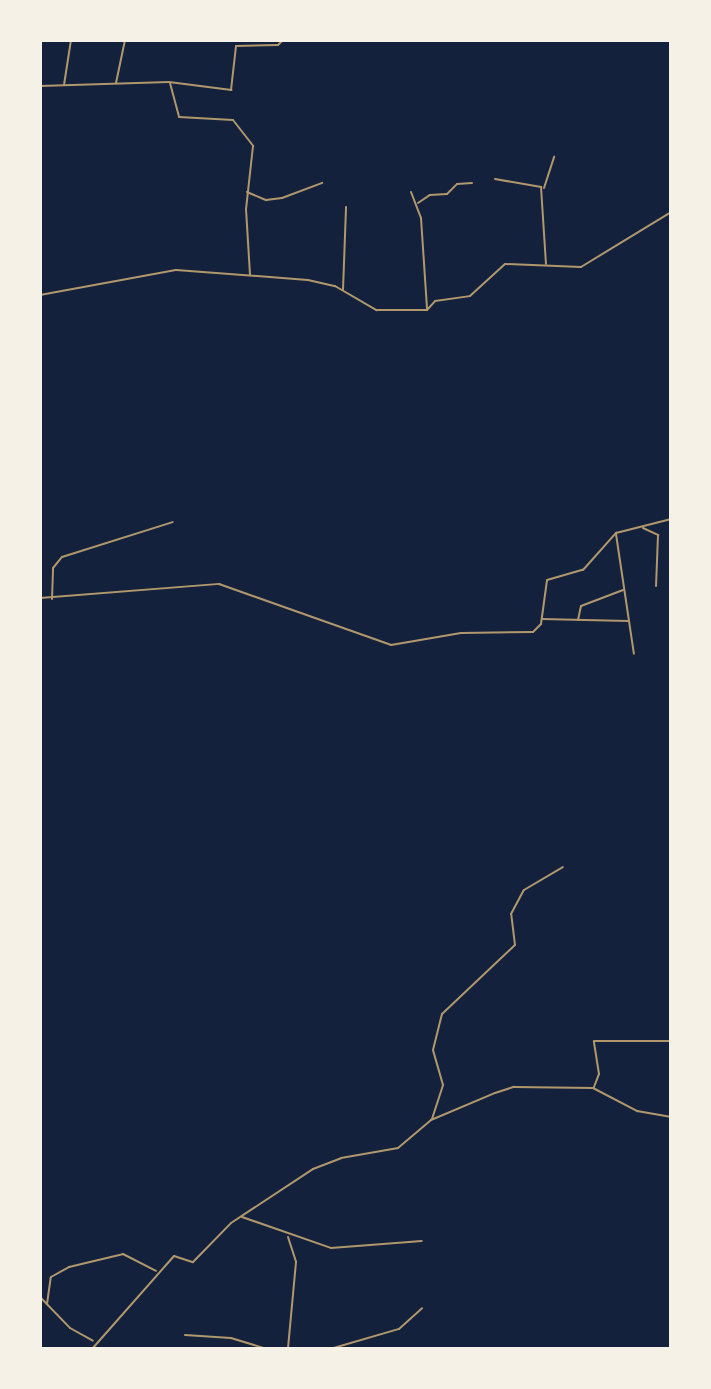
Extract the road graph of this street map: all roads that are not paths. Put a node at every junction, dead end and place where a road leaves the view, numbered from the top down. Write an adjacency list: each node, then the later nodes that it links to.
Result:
1 (71, 40): 7 (street)
2 (125, 40): 5 (street)
3 (283, 40): 4 (street)
4 (169, 82): 5 (street); 13 (street)
5 (116, 85): 7 (street)
6 (40, 86): 7 (street)
7 (64, 86)
8 (554, 157): 12 (street)
9 (495, 179): 12 (street)
10 (322, 183): 13 (street)
11 (472, 183): 15 (street)
12 (543, 189): 18 (street)
13 (246, 192): 19 (street)
14 (411, 192): 15 (street)
15 (417, 204): 22 (street)
16 (346, 207): 20 (street)
17 (671, 212): 18 (street)
18 (546, 265): 22 (street)
19 (250, 275): 20 (street); 21 (street)
20 (343, 291): 22 (street)
21 (40, 295)
22 (427, 310)
23 (671, 519): 25 (street)
24 (173, 522): 30 (street)
25 (642, 528): 26 (street); 27 (street)
26 (616, 533): 28 (street); 31 (street)
27 (656, 586)
28 (625, 590): 32 (street); 33 (street)
29 (40, 598): 30 (street)
30 (52, 599): 31 (street)
31 (541, 619): 32 (street)
32 (578, 620): 33 (street)
33 (629, 621): 34 (street)
34 (634, 654)
35 (563, 867): 39 (street)
36 (671, 1041): 37 (street)
37 (593, 1088): 38 (street); 39 (street)
38 (671, 1117)
39 (431, 1120): 40 (street)
40 (241, 1217): 41 (street); 43 (street)
41 (288, 1234): 42 (street); 51 (street)
42 (422, 1241)
43 (156, 1271): 45 (street); 48 (street)
44 (40, 1297): 45 (street)
45 (47, 1304): 48 (street)
46 (422, 1308): 52 (street)
47 (185, 1335): 50 (street)
48 (93, 1341): 49 (street)
49 (92, 1349)
50 (267, 1349)
51 (288, 1349)
52 (330, 1349)

